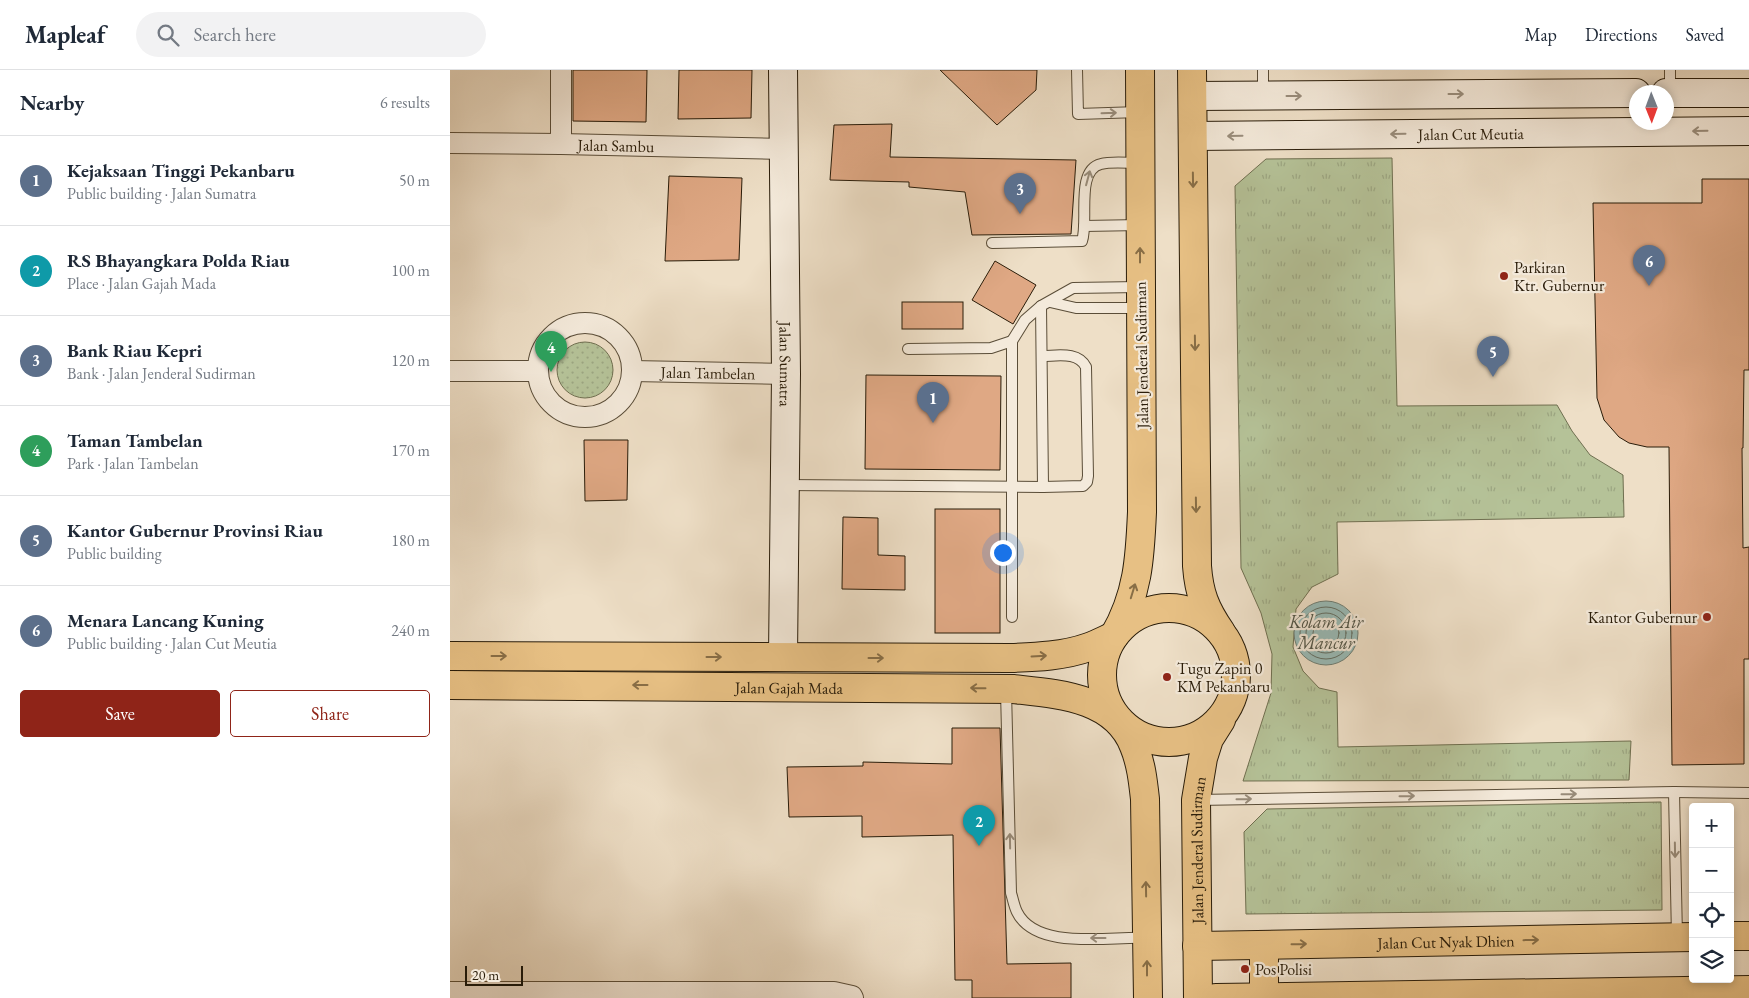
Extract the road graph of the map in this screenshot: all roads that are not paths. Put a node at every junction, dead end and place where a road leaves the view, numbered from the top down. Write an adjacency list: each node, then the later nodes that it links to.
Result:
1 (561, 70): 14 (street)
2 (783, 70): 15 (street, Jalan Sumatra)
3 (1077, 70): 10 (lane, one-way to 10)
4 (1140, 70): 10 (main road, Jalan Jenderal Sudirman)
5 (1192, 83): 6 (street); 12 (main road)
6 (1263, 83): 9 (street, one-way to 9)
7 (1674, 85): 8 (street)
8 (1739, 85): 11 (street)
9 (1629, 93)
10 (1140, 112): 16 (main road, Jalan Jenderal Sudirman)
11 (1742, 131): 12 (street, Jalan Cut Meutia, one-way to 12)
12 (1193, 136): 33 (main road, one-way to 33)
13 (450, 143): 14 (street, Jalan Sambu)
14 (561, 144): 15 (street, Jalan Sambu)
15 (783, 149): 28 (street, Jalan Sumatra)
16 (1140, 163): 17 (main road, Jalan Jenderal Sudirman); 18 (lane, one-way to 16)
17 (1140, 225): 18 (lane); 20 (main road, Jalan Jenderal Sudirman, one-way to 17)
18 (1084, 226): 19 (lane)
19 (992, 243)
20 (1140, 298): 21 (lane); 21 (lane); 34 (main road, Jalan Jenderal Sudirman, one-way to 20)
21 (1046, 304): 22 (lane); 24 (lane)
22 (1012, 341): 23 (lane); 30 (lane)
23 (908, 348)
24 (1042, 356): 31 (lane); 31 (lane)
25 (632, 370): 26 (street); 26 (street); 28 (street, Jalan Tambelan)
26 (537, 371): 27 (street)
27 (450, 372)
28 (786, 374): 29 (street, Jalan Sumatra)
29 (784, 485): 30 (lane); 37 (street, Jalan Sumatra)
30 (1011, 487): 31 (lane); 32 (lane)
31 (1043, 487)
32 (1012, 617)
33 (1221, 632): 34 (main road); 41 (main road)
34 (1114, 636): 37 (main road, Jalan Gajah Mada, one-way to 34); 42 (main road)
35 (450, 656): 36 (main road, Jalan Gajah Mada, one-way to 36)
36 (678, 657): 37 (main road, Jalan Gajah Mada, one-way to 37); 39 (main road)
37 (783, 657)
38 (450, 685): 39 (main road, Jalan Gajah Mada, one-way to 38)
39 (678, 685): 40 (main road, Jalan Gajah Mada, one-way to 39)
40 (1006, 688): 42 (main road, Jalan Gajah Mada); 49 (lane, one-way to 40)
41 (1227, 710): 42 (main road); 45 (main road, Jalan Jenderal Sudirman)
42 (1120, 722): 49 (main road, one-way to 42)
43 (1674, 792): 44 (lane); 45 (lane, one-way to 43); 48 (lane, one-way to 48)
44 (1749, 793)
45 (1196, 800): 51 (main road, Jalan Jenderal Sudirman)
46 (1734, 936): 47 (main road)
47 (1749, 936)
48 (1685, 937): 50 (main road, Jalan Cut Nyak Dhien, one-way to 48)
49 (1147, 938): 56 (main road, one-way to 49)
50 (1264, 945): 51 (main road, Jalan Cut Nyak Dhien); 55 (main road)
51 (1198, 946): 57 (main road, Jalan Jenderal Sudirman)
52 (1749, 990): 55 (main road)
53 (450, 992): 54 (street)
54 (843, 995)
55 (1264, 997): 58 (main road)
56 (1148, 998)
57 (1198, 998)
58 (1216, 998)

